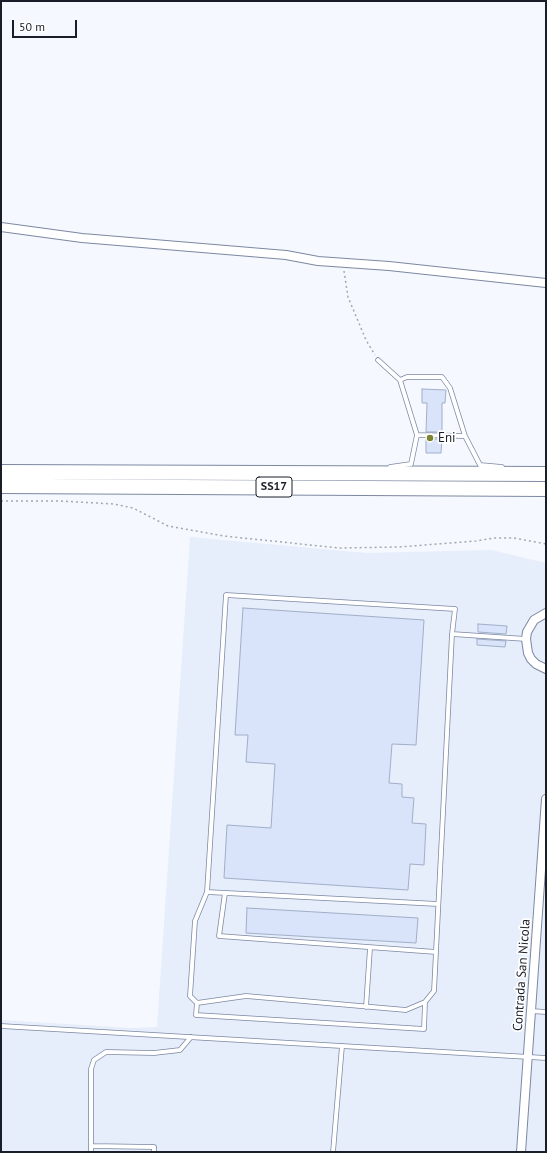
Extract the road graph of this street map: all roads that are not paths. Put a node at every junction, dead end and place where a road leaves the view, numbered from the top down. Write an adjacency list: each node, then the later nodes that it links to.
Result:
1 (1, 227): 2 (street)
2 (546, 282)
3 (378, 360): 4 (lane)
4 (400, 380): 5 (lane); 6 (lane)
5 (417, 435): 6 (lane); 10 (lane)
6 (465, 436): 7 (lane)
7 (510, 468)
8 (517, 469): 11 (lane)
9 (1, 472): 10 (highway, SS17)
10 (353, 473): 11 (highway, SS17)
11 (546, 473)
12 (1, 486): 13 (highway, SS17)
13 (546, 489)
14 (546, 613): 16 (street)
15 (452, 634): 16 (lane); 19 (lane); 21 (lane)
16 (526, 639): 17 (street)
17 (546, 669)
18 (546, 799): 27 (street, Contrada San Nicola)
19 (208, 892): 20 (lane); 25 (lane)
20 (225, 893): 21 (lane); 22 (lane)
21 (438, 904): 23 (lane)
22 (370, 948): 23 (lane); 26 (lane)
23 (436, 952): 24 (lane)
24 (425, 1002): 25 (lane); 26 (lane)
25 (197, 1003): 26 (lane)
26 (366, 1006)
27 (531, 1011): 28 (lane); 32 (street, Contrada San Nicola)
28 (546, 1012)
29 (1, 1026): 30 (lane)
30 (191, 1037): 31 (lane); 34 (lane)
31 (342, 1046): 32 (lane); 37 (lane)
32 (528, 1057): 33 (lane); 38 (street, Contrada San Nicola)
33 (546, 1058)
34 (91, 1146): 35 (lane); 36 (lane)
35 (90, 1152)
36 (154, 1152)
37 (334, 1152)
38 (521, 1152)

